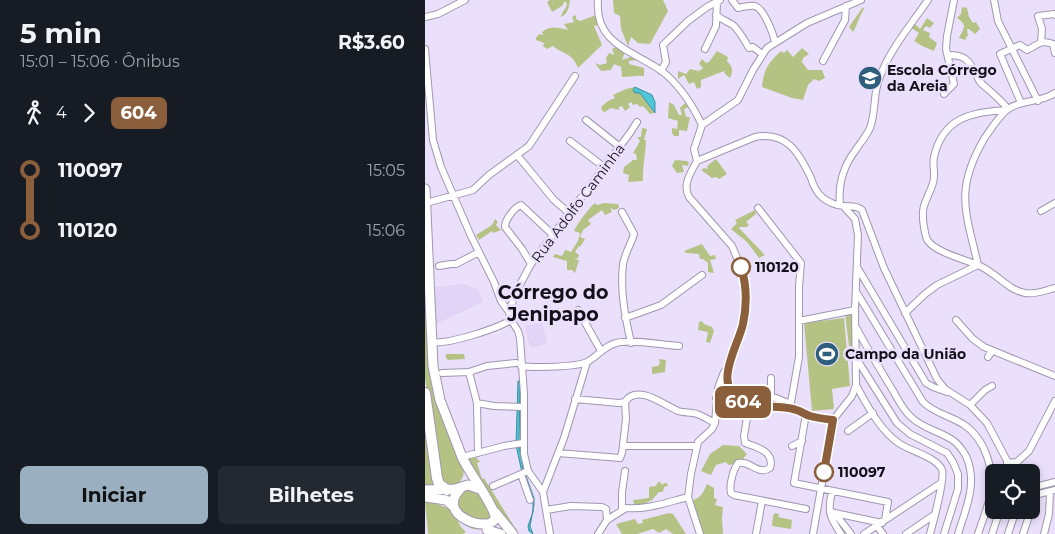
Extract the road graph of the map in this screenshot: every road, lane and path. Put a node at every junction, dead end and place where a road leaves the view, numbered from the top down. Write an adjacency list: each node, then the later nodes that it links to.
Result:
1 (465, 0): 12 (street)
2 (598, 0): 23 (street)
3 (732, 0): 13 (street)
4 (861, 0): 9 (street)
5 (927, 0): 42 (street)
6 (953, 0): 20 (street)
7 (994, 0): 17 (street)
8 (719, 1): 11 (street); 23 (street)
9 (846, 6): 13 (street); 21 (street)
10 (1055, 15): 14 (street)
11 (716, 16): 16 (street); 19 (street)
12 (425, 17)
13 (775, 42): 19 (street)
14 (1041, 42): 17 (street); 18 (street)
15 (425, 49): 22 (street)
16 (705, 49)
17 (1013, 50): 27 (street); 28 (street)
18 (1055, 53)
19 (762, 54): 32 (street)
20 (947, 55): 26 (street); 29 (street)
21 (823, 61)
22 (426, 65): 39 (street)
23 (661, 71): 32 (street)
24 (575, 76): 35 (street)
25 (1055, 93): 27 (street)
26 (944, 94)
27 (1038, 100): 28 (street)
28 (1021, 103): 29 (street)
29 (1008, 110): 50 (street); 50 (street)
30 (586, 120): 34 (street)
31 (637, 122): 34 (street, Rua Adolfo Caminha)
32 (702, 125): 36 (street)
33 (570, 141): 37 (street)
34 (620, 147): 37 (street, Rua Adolfo Caminha)
35 (517, 155): 39 (street); 46 (street)
36 (697, 161): 42 (street); 74 (street)
37 (604, 167): 46 (street, Rua Adolfo Caminha)
38 (425, 189): 40 (main road)
39 (453, 196): 40 (street); 48 (street)
40 (426, 203): 65 (main road)
41 (1055, 204): 45 (street)
42 (842, 206): 52 (street); 59 (street)
43 (758, 208): 63 (street)
44 (622, 212): 60 (street)
45 (1041, 212)
46 (569, 213): 47 (street, Rua Adolfo Caminha)
47 (553, 235): 49 (street, Rua Adolfo Caminha); 49 (street)
48 (479, 252): 51 (street); 58 (street)
49 (531, 264): 58 (street, Rua Adolfo Caminha)
50 (979, 265): 54 (street); 59 (street)
51 (439, 266)
52 (857, 266): 55 (street); 81 (street)
53 (702, 275): 60 (street)
54 (1055, 288)
55 (856, 292): 57 (street); 156 (street)
56 (578, 310): 68 (street)
57 (855, 310): 63 (street); 64 (street)
58 (509, 312): 61 (street)
59 (905, 313): 81 (street)
60 (625, 318): 66 (street)
61 (511, 320): 65 (street); 73 (street)
62 (956, 320): 69 (street)
63 (799, 321): 90 (street)
64 (856, 327): 70 (street); 155 (street)
65 (431, 342): 105 (main road)
66 (631, 343): 67 (street); 68 (street)
67 (679, 346)
68 (601, 351): 72 (street)
69 (992, 351): 71 (street); 77 (street)
70 (856, 357): 79 (street); 154 (street)
71 (988, 357)
72 (587, 362): 73 (street); 86 (street)
73 (519, 365): 75 (street); 92 (street)
74 (727, 368): 85 (street); 90 (street)
75 (469, 372): 76 (street); 89 (street)
76 (442, 373)
77 (1055, 376)
78 (771, 378): 84 (street)
79 (856, 385): 93 (street); 95 (street)
80 (992, 386): 91 (street)
81 (949, 392): 91 (street)
82 (425, 393): 120 (highway)
83 (761, 395): 84 (street)
84 (771, 397): 90 (street)
85 (716, 398): 96 (street); 127 (street)
86 (575, 399): 88 (street); 104 (street)
87 (1055, 401): 107 (street)
88 (625, 402): 96 (street); 100 (street)
89 (477, 403): 92 (street); 103 (street)
90 (791, 406): 94 (street)
91 (970, 406): 106 (street)
92 (524, 407): 99 (street)
93 (873, 413): 97 (street); 112 (street)
94 (806, 414): 95 (street); 98 (street)
95 (833, 420): 118 (street)
96 (715, 423): 101 (street)
97 (848, 430)
98 (802, 441): 102 (street); 118 (street)
99 (523, 443): 103 (street); 110 (street)
100 (623, 446): 101 (street); 104 (street)
101 (696, 446): 124 (street)
102 (792, 446)
103 (478, 453): 105 (street)
104 (558, 453): 122 (street)
105 (462, 457): 108 (main road)
106 (1008, 464)
107 (1015, 464)
108 (466, 466): 116 (main road); 117 (main road)
109 (625, 470): 131 (street)
110 (528, 471): 111 (street); 122 (street)
111 (521, 474): 114 (street); 126 (street)
112 (941, 482): 134 (street); 139 (street)
113 (1055, 482): 115 (street)
114 (493, 486)
115 (1040, 486)
116 (461, 488): 117 (main road); 120 (main road); 128 (main road)
117 (480, 489): 132 (main road)
118 (821, 489): 123 (street); 147 (street)
119 (425, 490): 120 (main road)
120 (447, 490)
121 (1052, 491): 160 (street)
122 (543, 492): 130 (street)
123 (832, 492): 133 (street); 139 (street)
124 (688, 497): 131 (street); 145 (street)
125 (425, 498): 128 (main road)
126 (529, 500)
127 (762, 501): 129 (street); 146 (street)
128 (454, 507): 140 (main road)
129 (806, 509)
130 (546, 510): 138 (street); 143 (street)
131 (622, 510): 138 (street)
132 (495, 512): 140 (main road); 142 (main road)
133 (830, 513): 139 (street); 148 (street); 149 (street)
134 (934, 515): 152 (street); 153 (street)
135 (997, 519): 157 (street)
136 (1013, 519): 158 (street)
137 (1028, 519): 159 (street)
138 (607, 520): 144 (street)
139 (881, 523): 150 (street); 151 (street)
140 (487, 530): 141 (main road)
141 (501, 534)
142 (513, 534)
143 (550, 534)
144 (598, 534)
145 (700, 534)
146 (756, 534)
147 (813, 534)
148 (841, 534)
149 (851, 534)
150 (865, 534)
151 (883, 534)
152 (907, 534)
153 (930, 534)
154 (944, 534)
155 (958, 534)
156 (978, 534)
157 (992, 534)
158 (1008, 534)
159 (1023, 534)
160 (1044, 534)

